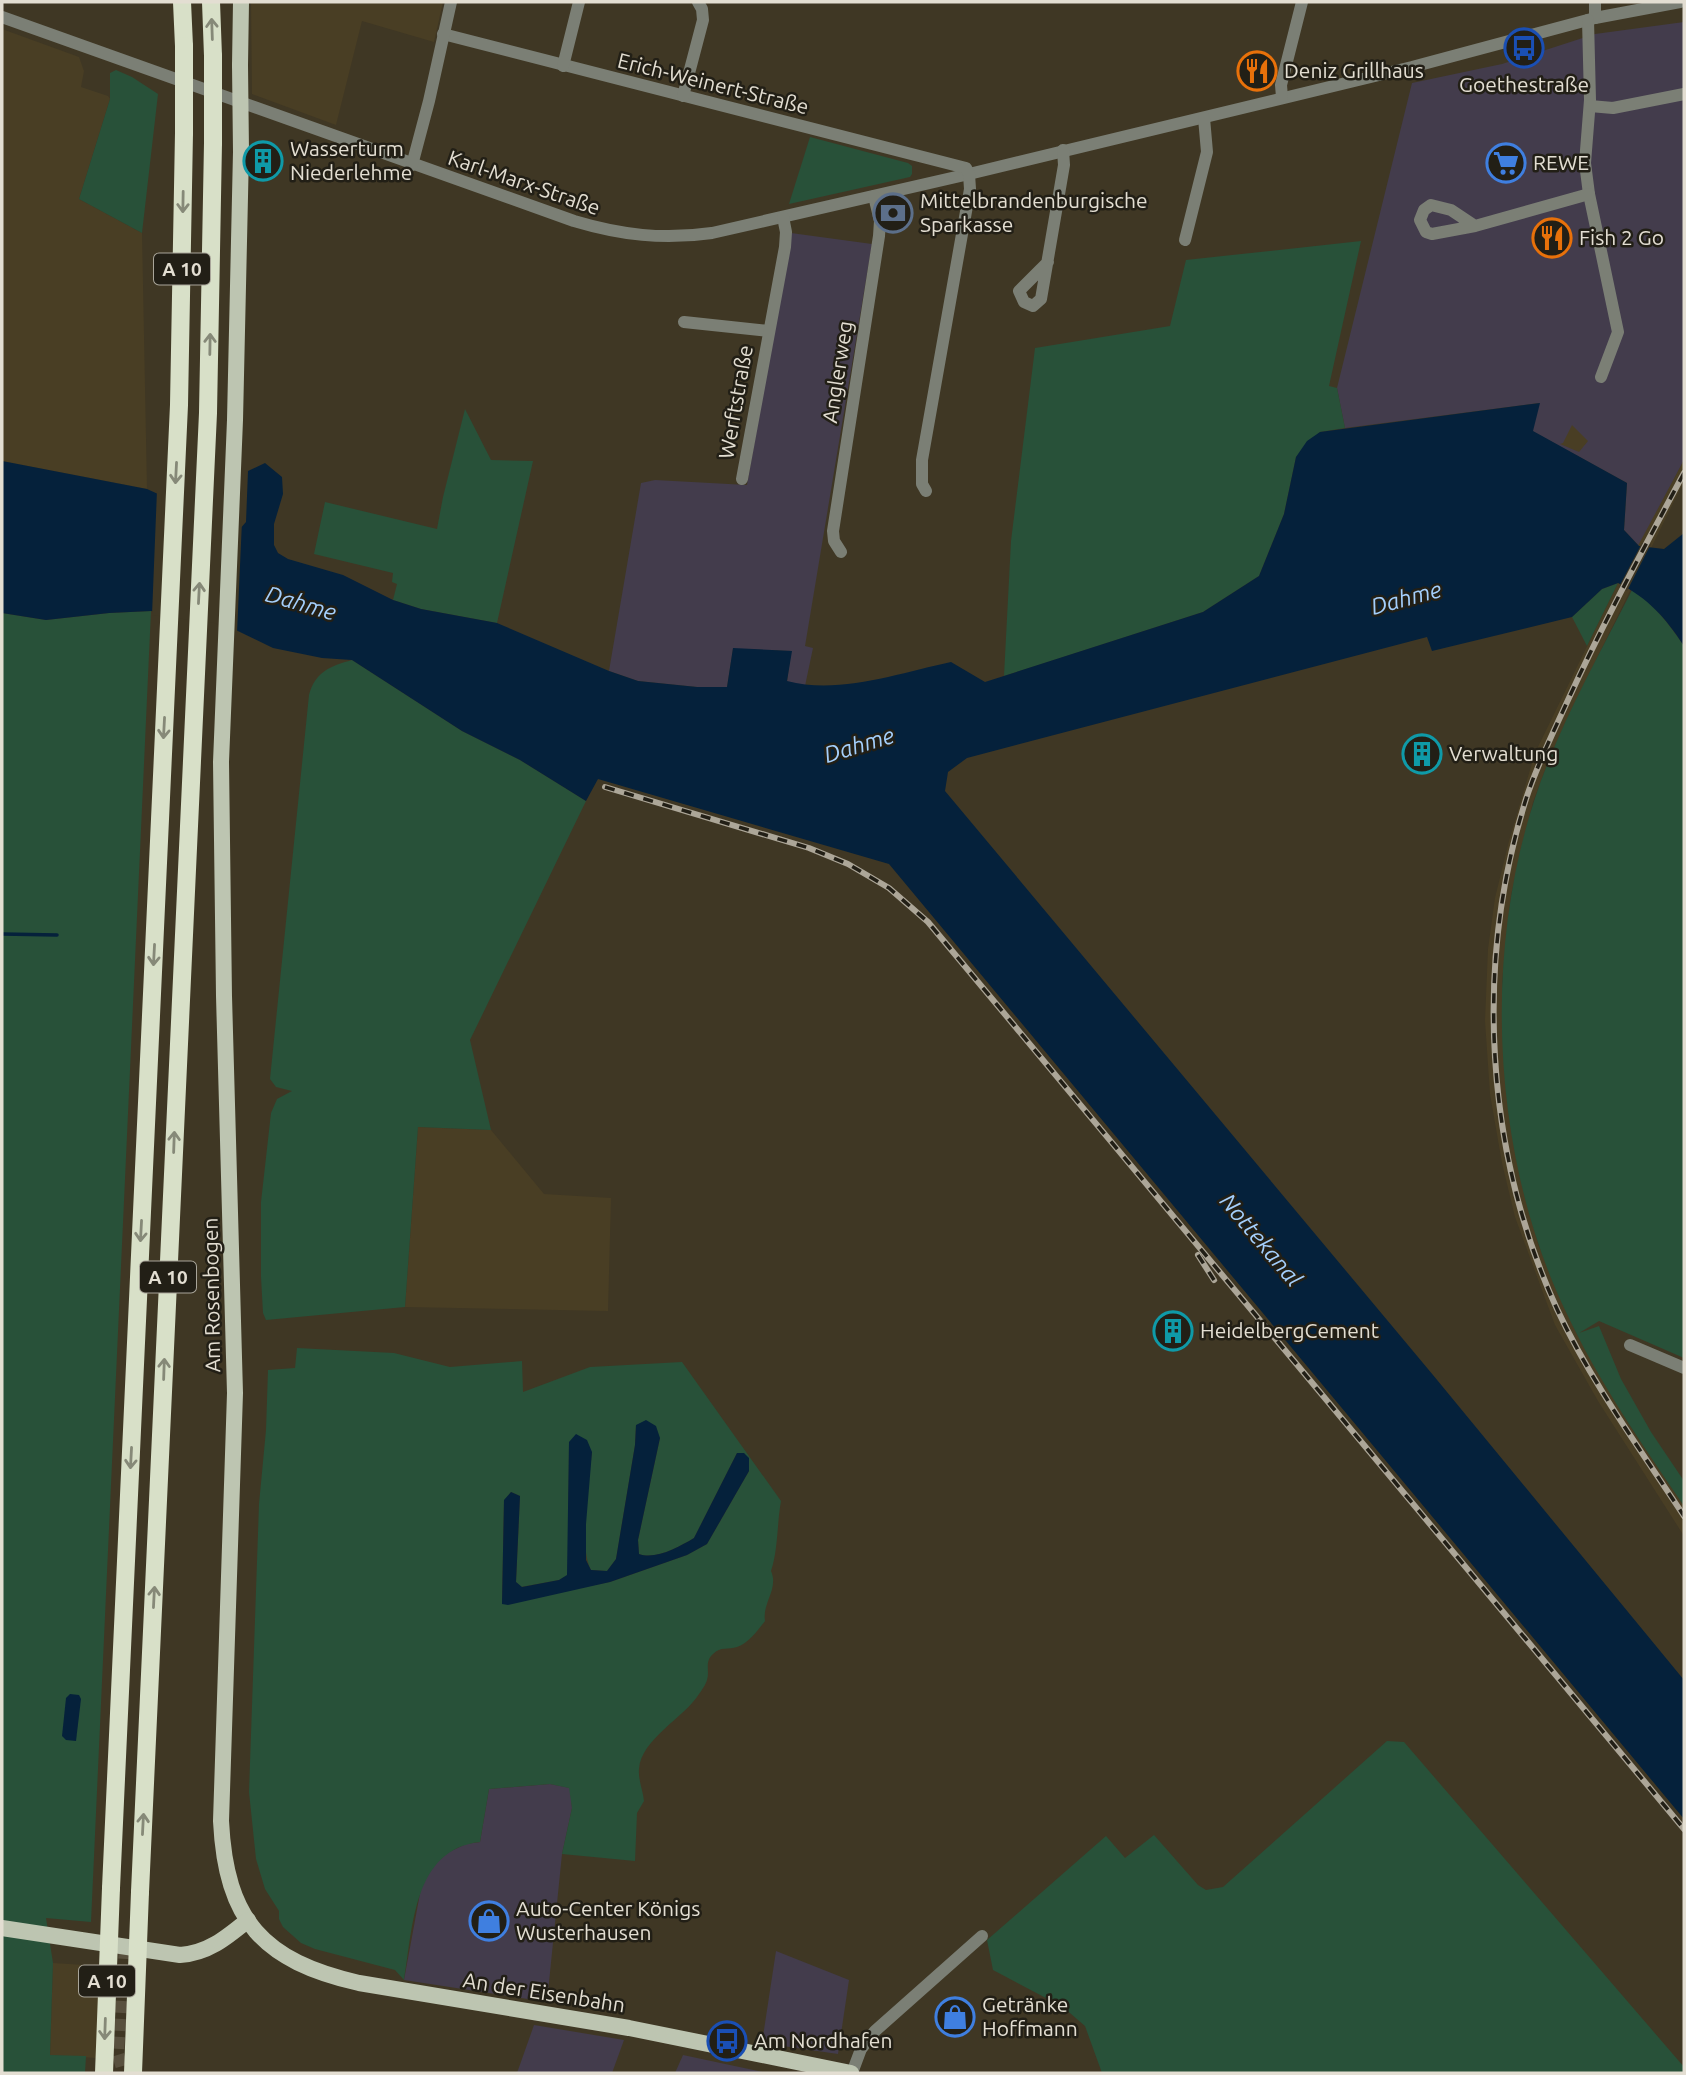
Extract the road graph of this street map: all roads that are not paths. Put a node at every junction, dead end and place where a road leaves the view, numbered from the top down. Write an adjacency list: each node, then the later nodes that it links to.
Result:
1 (182, 2): 39 (highway, A 10, one-way to 39, bridge)
2 (211, 2): 40 (highway, A 10, one-way to 2, bridge)
3 (241, 2): 36 (main road, Am Rosenbogen, bridge)
4 (451, 2): 12 (street)
5 (579, 2): 13 (street)
6 (698, 2): 15 (street)
7 (1302, 2): 16 (street)
8 (1595, 2): 11 (street)
9 (1680, 2): 11 (street, Karl-Marx-Straße)
10 (2, 17): 20 (street, Karl-Marx-Straße)
11 (1592, 19): 16 (street, Karl-Marx-Straße); 17 (street)
12 (443, 34): 13 (street, Erich-Weinert-Straße); 20 (street)
13 (563, 66): 15 (street, Erich-Weinert-Straße)
14 (1684, 94): 17 (street)
15 (682, 96): 21 (street, Erich-Weinert-Straße)
16 (1282, 97): 18 (street, Karl-Marx-Straße)
17 (1590, 106): 22 (street)
18 (1204, 117): 19 (street, Karl-Marx-Straße); 26 (street)
19 (1063, 150): 21 (street, Karl-Marx-Straße); 27 (street)
20 (412, 164): 24 (street, Karl-Marx-Straße)
21 (969, 174): 23 (street, Karl-Marx-Straße); 32 (street)
22 (1589, 194): 25 (street); 30 (street)
23 (874, 196): 24 (street, Karl-Marx-Straße); 33 (street, Anglerweg)
24 (783, 217): 29 (street, Werftstraße)
25 (1475, 226)
26 (1185, 240)
27 (1048, 262)
28 (684, 322): 29 (street, Werftstraße)
29 (769, 331): 31 (street, Werftstraße)
30 (1601, 377)
31 (742, 479)
32 (926, 491)
33 (841, 552)
34 (1630, 1345): 35 (street)
35 (1684, 1368)
36 (248, 1920): 37 (main road); 41 (main road, An der Eisenbahn)
37 (2, 1928)
38 (982, 1936): 41 (street)
39 (104, 2073)
40 (133, 2073)
41 (851, 2073)

